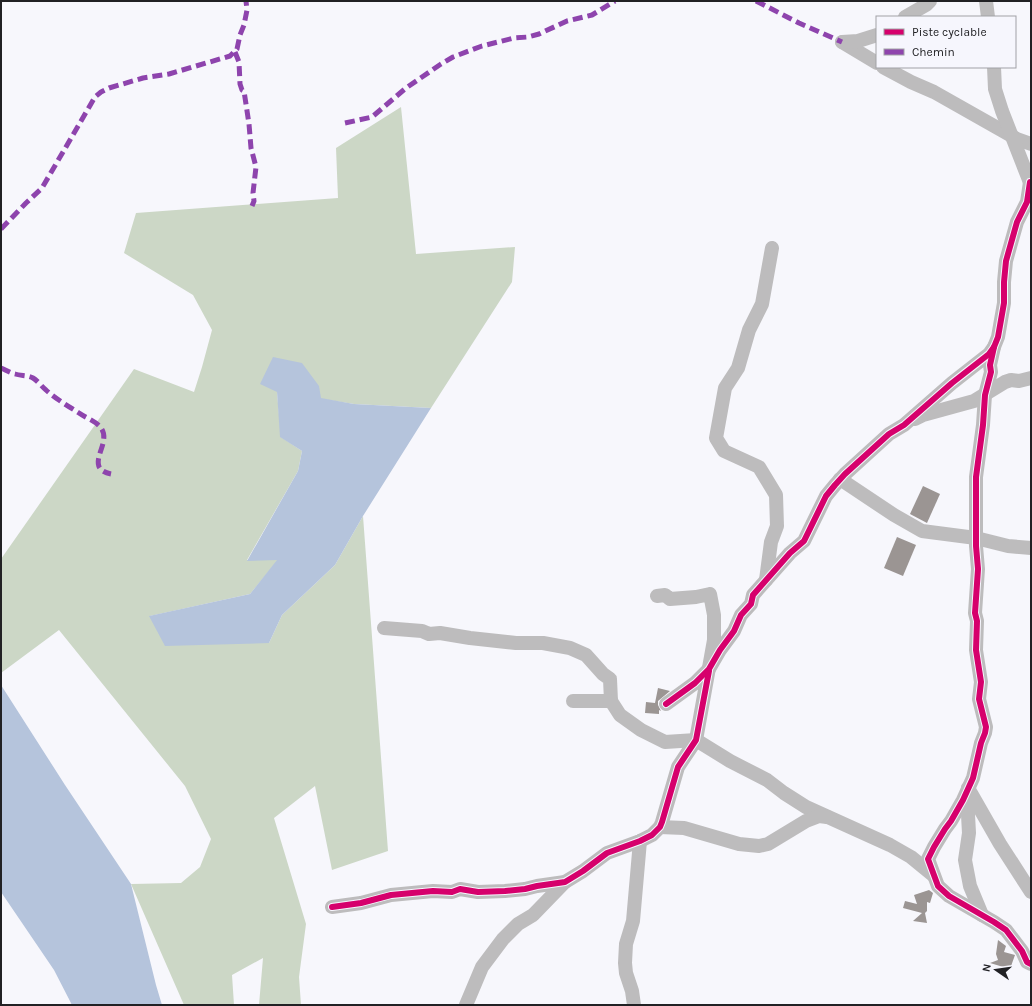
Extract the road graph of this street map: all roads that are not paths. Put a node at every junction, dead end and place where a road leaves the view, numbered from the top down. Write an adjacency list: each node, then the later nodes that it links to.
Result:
1 (930, 1): 3 (street)
2 (986, 1): 4 (street)
3 (907, 16)
4 (988, 16)
5 (876, 35): 6 (street)
6 (876, 62)
7 (885, 68): 9 (street)
8 (994, 68): 9 (street)
9 (1010, 133): 10 (street); 11 (street)
10 (1031, 144)
11 (1030, 184): 13 (street)
12 (772, 248): 20 (street)
13 (994, 347): 15 (street); 16 (street)
14 (1031, 378): 15 (street)
15 (986, 394): 16 (street); 18 (street)
16 (904, 424): 17 (street)
17 (840, 479): 18 (street); 20 (street)
18 (976, 538): 19 (street); 28 (street)
19 (1031, 548)
20 (766, 580): 23 (street)
21 (657, 596): 23 (street)
22 (384, 628): 25 (street)
23 (709, 669): 26 (street); 27 (street)
24 (573, 701): 25 (street)
25 (611, 701): 27 (street)
26 (666, 704)
27 (696, 740): 29 (street); 30 (street)
28 (968, 788): 32 (street); 34 (street); 36 (street)
29 (831, 818): 30 (street); 32 (street)
30 (660, 827): 31 (street)
31 (640, 841): 33 (street); 39 (street)
32 (934, 875): 36 (street)
33 (565, 882): 35 (street); 38 (street)
34 (1031, 892)
35 (332, 907)
36 (982, 915): 37 (street)
37 (1031, 964)
38 (466, 1005)
39 (634, 1005)

